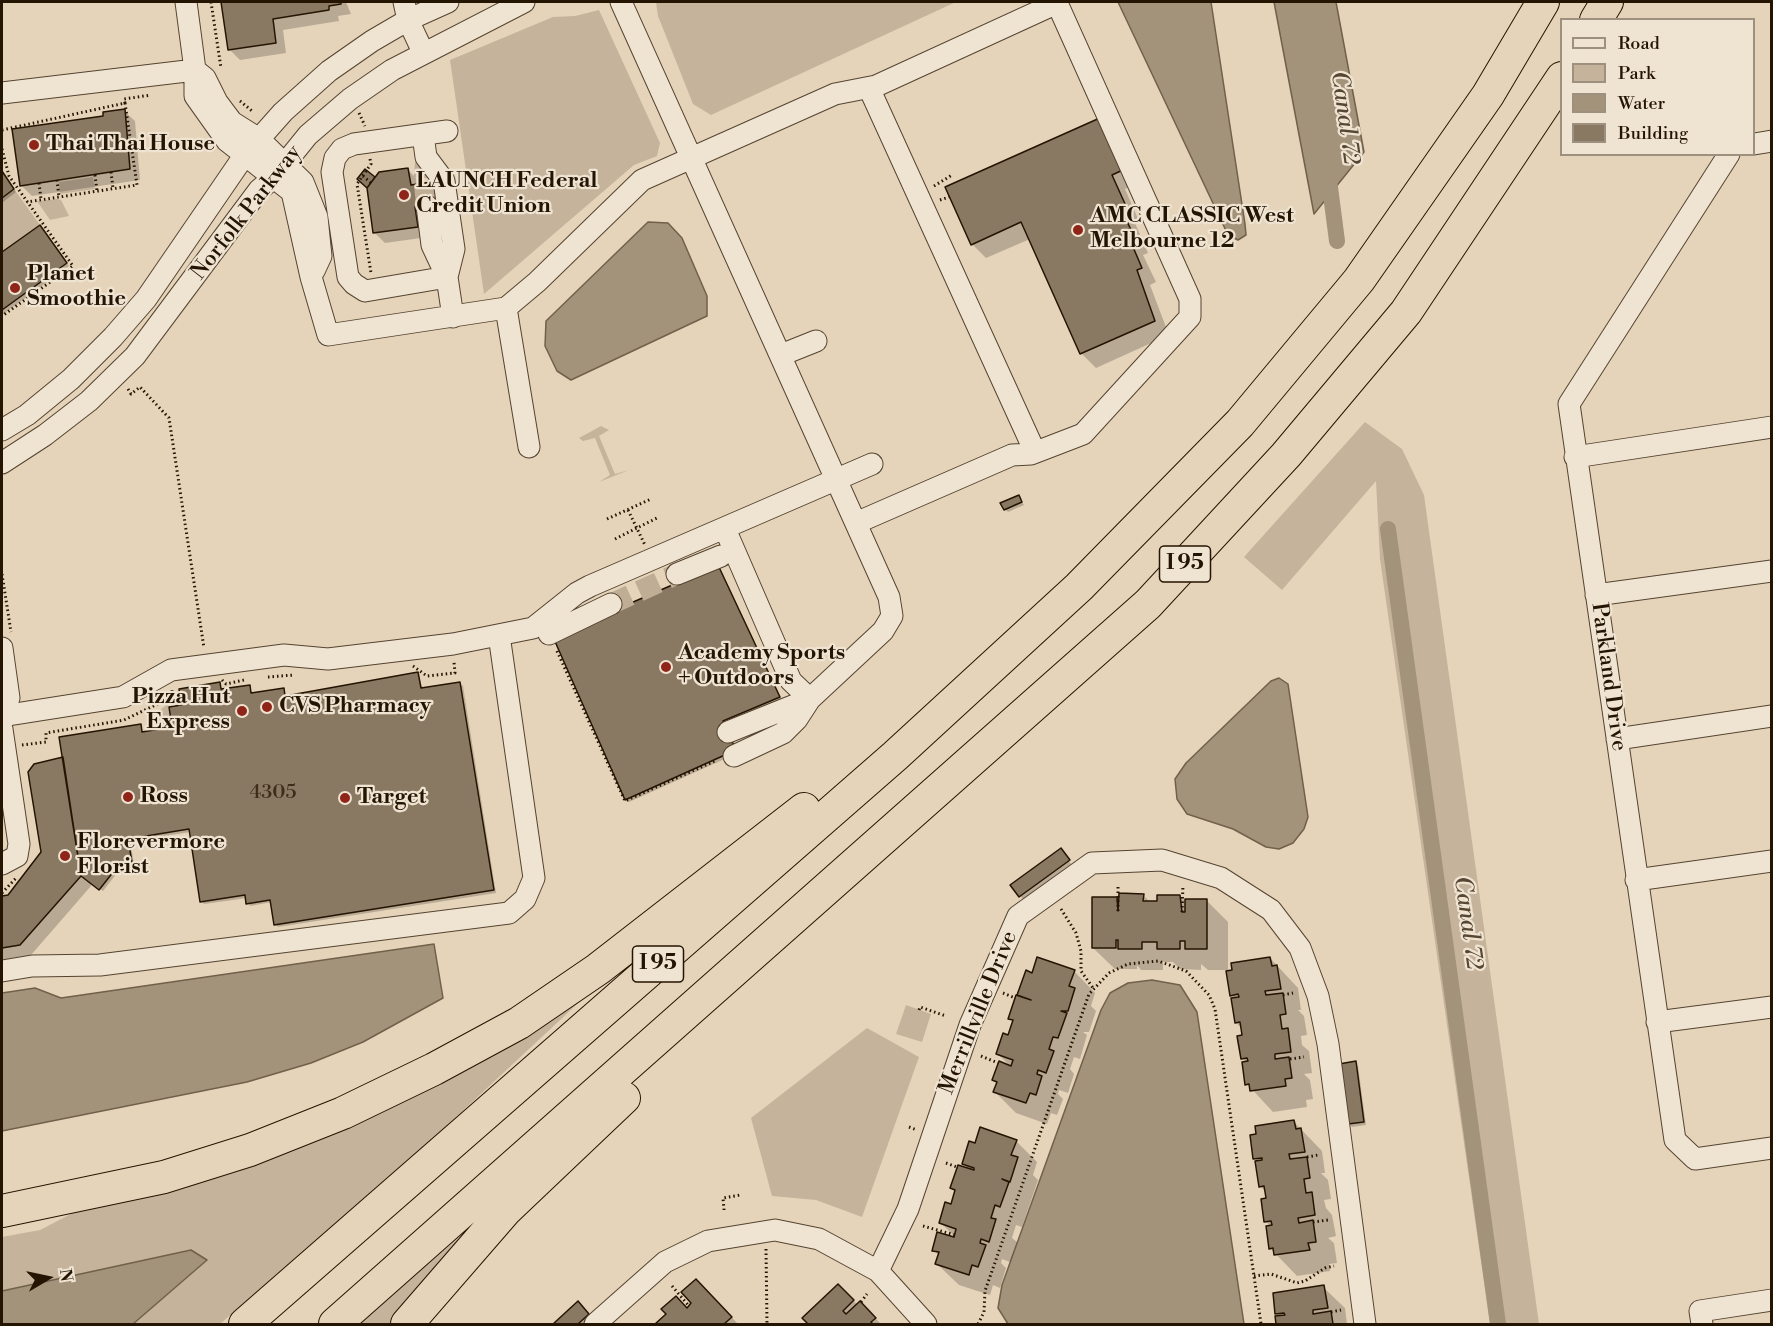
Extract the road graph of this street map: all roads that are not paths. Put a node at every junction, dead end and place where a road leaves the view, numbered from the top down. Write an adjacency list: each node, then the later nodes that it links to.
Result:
1 (186, 2): 10 (street)
2 (448, 2): 7 (street, Norfolk Parkway)
3 (524, 2): 9 (street, Norfolk Parkway)
4 (621, 2): 21 (street)
5 (1543, 2): 54 (highway, I 95)
6 (1607, 2): 8 (highway)
7 (406, 11): 9 (street); 16 (street, Norfolk Parkway)
8 (1597, 18)
9 (423, 52): 22 (street, Norfolk Parkway)
10 (195, 70): 13 (street); 16 (street); 19 (street)
11 (1560, 81): 59 (highway, I 95)
12 (869, 88): 21 (street); 32 (street); 32 (street)
13 (2, 93)
14 (447, 131): 15 (street)
15 (423, 135): 24 (street); 24 (street)
16 (259, 139): 19 (street, Norfolk Parkway); 22 (street)
17 (1772, 141): 18 (street)
18 (1755, 144)
19 (244, 156): 22 (street); 30 (street, Norfolk Parkway)
20 (1728, 156): 33 (street, Parkland Drive)
21 (691, 158): 25 (street); 28 (street)
22 (280, 170): 26 (street); 34 (street, Norfolk Parkway)
23 (427, 206): 24 (street)
24 (447, 277): 26 (street)
25 (506, 308): 26 (street); 31 (street)
26 (453, 317)
27 (816, 341): 28 (street)
28 (781, 355): 36 (street)
29 (1772, 428): 33 (street)
30 (2, 430)
31 (529, 447)
32 (1035, 452): 37 (street)
33 (1575, 457): 42 (street, Parkland Drive)
34 (2, 463)
35 (872, 464): 36 (street)
36 (836, 479): 37 (street); 38 (street)
37 (856, 523): 47 (street)
38 (725, 529): 40 (street); 47 (street)
39 (721, 556): 40 (street)
40 (661, 569): 45 (street)
41 (1772, 571): 42 (street)
42 (1596, 595): 52 (street, Parkland Drive)
43 (611, 604): 44 (street)
44 (548, 634)
45 (499, 635): 48 (street); 58 (street)
46 (2, 648): 48 (street)
47 (810, 699): 51 (street); 53 (street)
48 (2, 715)
49 (1772, 716): 52 (street)
50 (2, 729): 56 (street)
51 (728, 732)
52 (1617, 739): 57 (street, Parkland Drive)
53 (734, 756)
54 (895, 756): 63 (highway); 66 (highway, I 95)
55 (1772, 861): 57 (street)
56 (2, 864)
57 (1636, 880): 61 (street, Parkland Drive)
58 (2, 971)
59 (727, 977): 67 (highway, I 95); 68 (highway)
60 (1772, 1007): 61 (street)
61 (1657, 1022): 62 (street, Parkland Drive)
62 (1772, 1148)
63 (2, 1211)
64 (878, 1271): 69 (street); 70 (street); 71 (street, Merrillville Drive)
65 (1772, 1300): 72 (street)
66 (245, 1324)
67 (335, 1324)
68 (407, 1324)
69 (595, 1324)
70 (926, 1324)
71 (1365, 1324)
72 (1702, 1324)

